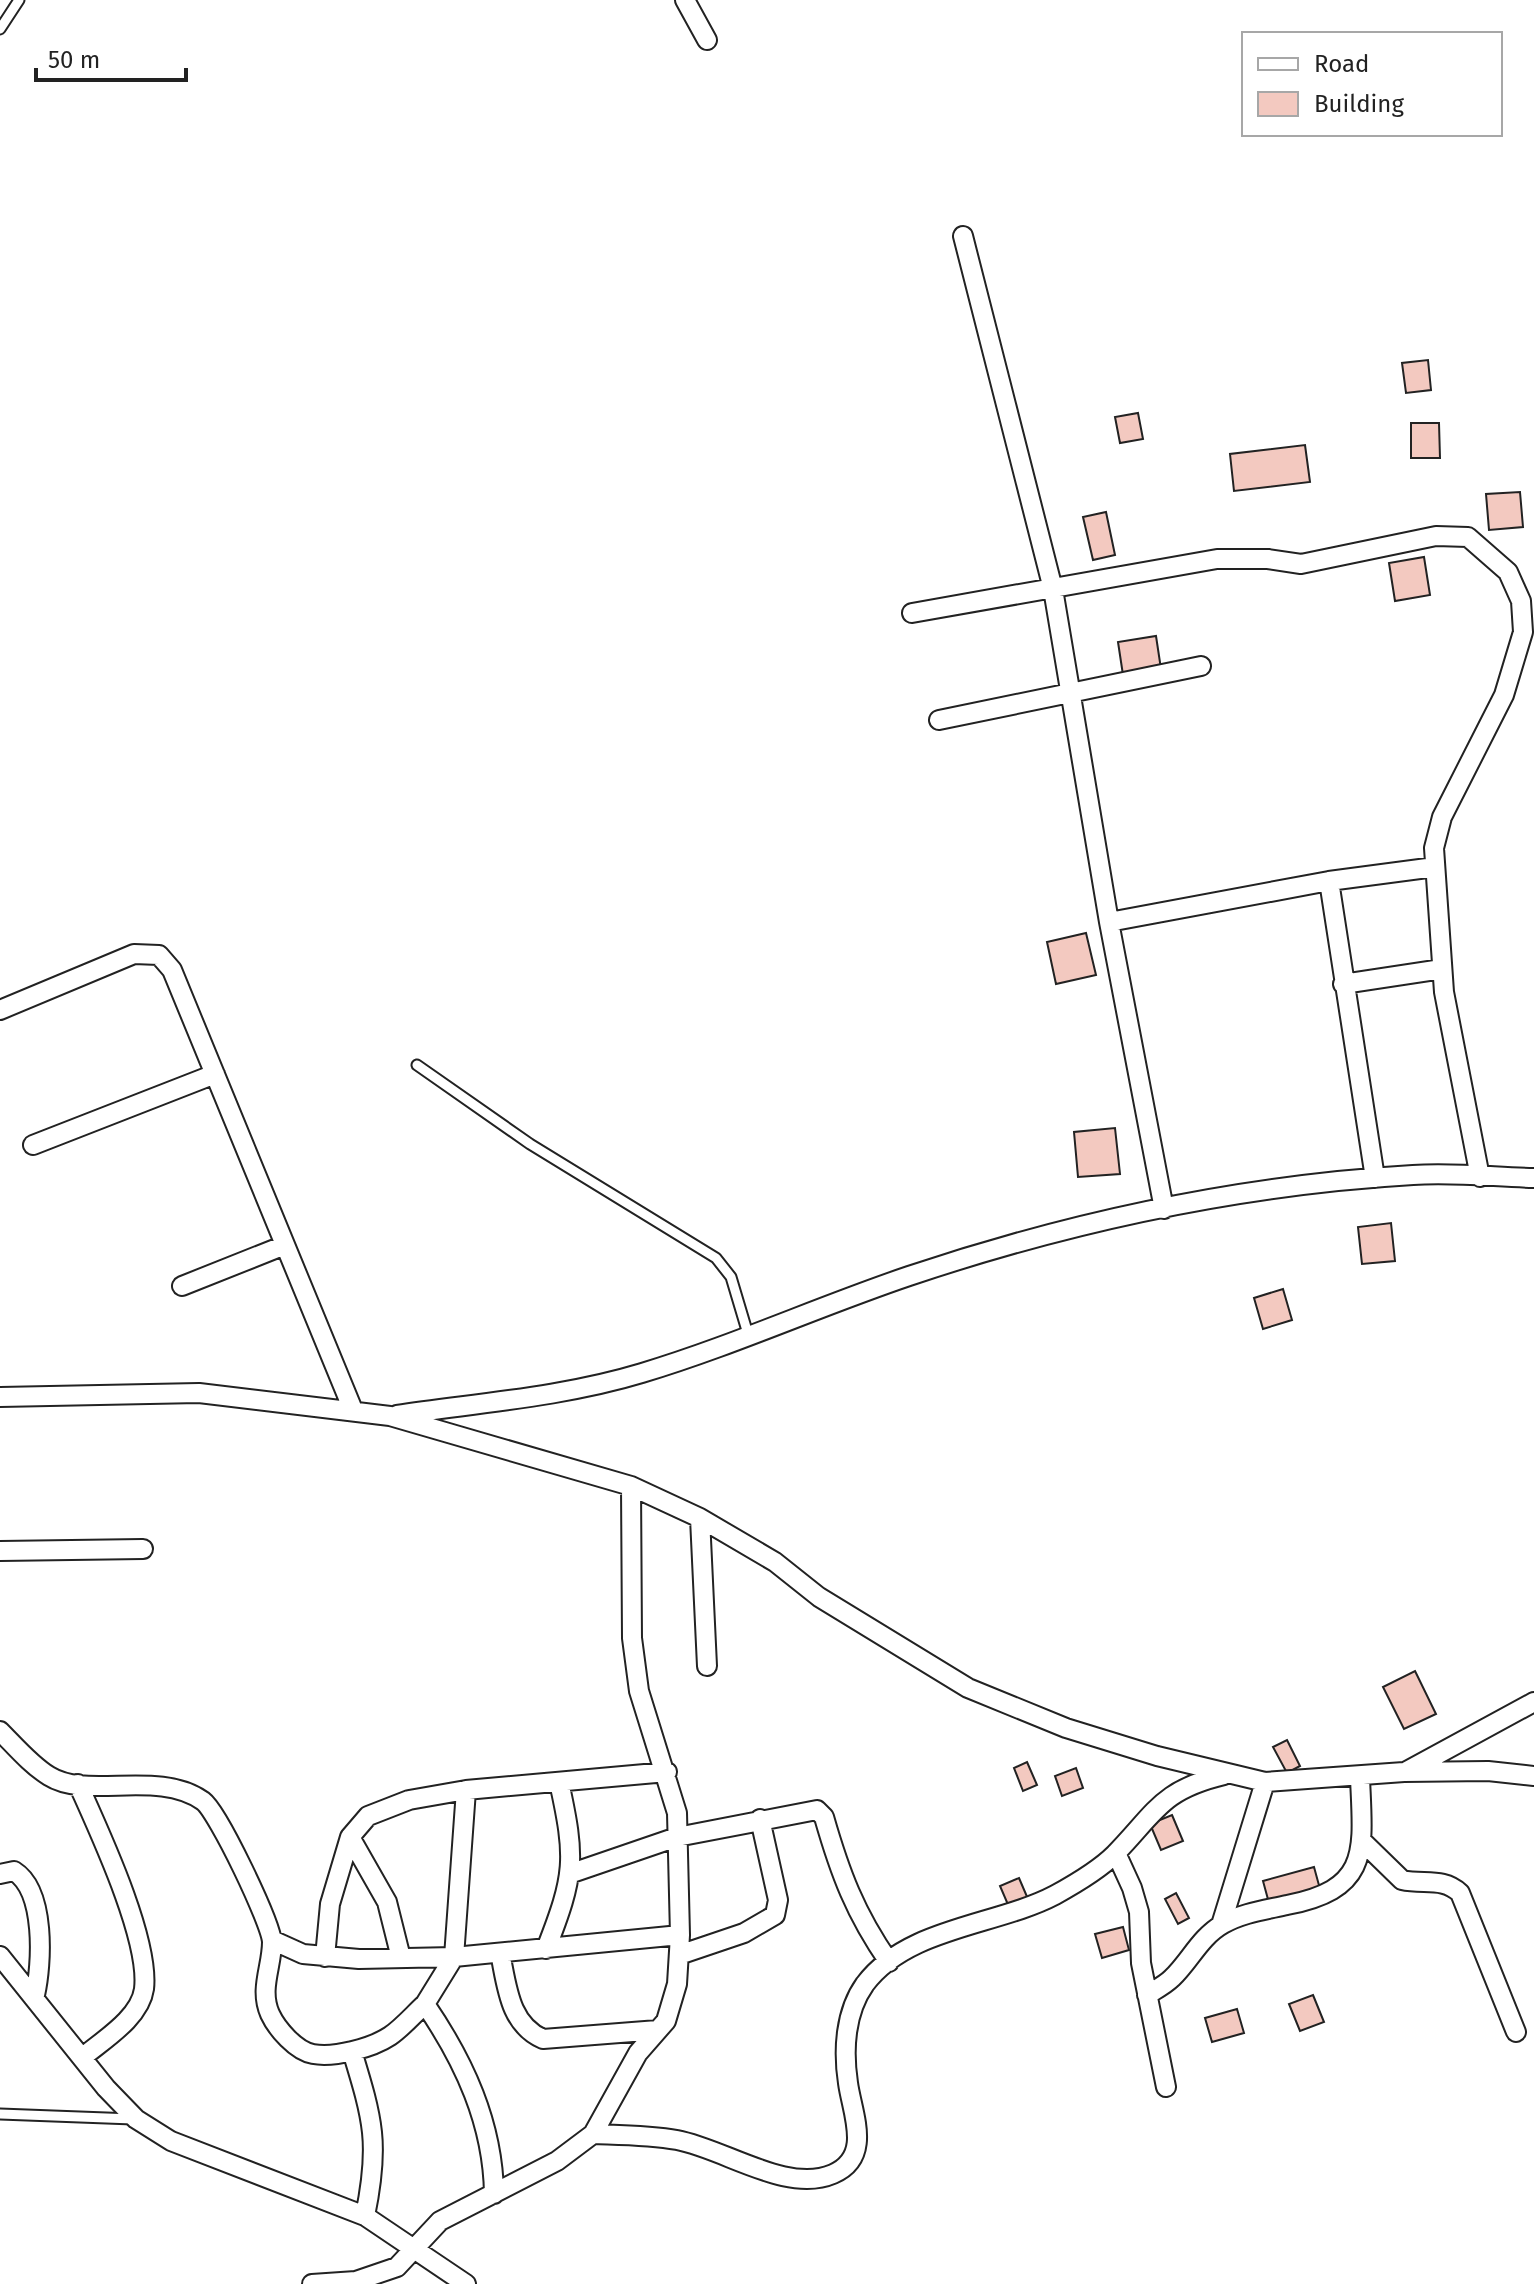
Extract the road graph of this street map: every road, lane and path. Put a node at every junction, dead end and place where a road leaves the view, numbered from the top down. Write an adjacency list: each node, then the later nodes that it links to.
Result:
1 (19, 0): 3 (lane)
2 (685, 0): 4 (street)
3 (0, 29)
4 (707, 40)
5 (963, 236): 6 (street)
6 (1053, 589): 7 (street); 9 (street); 11 (street)
7 (912, 613)
8 (1201, 666): 9 (street)
9 (1069, 693): 10 (street); 13 (street)
10 (939, 720)
11 (1435, 867): 12 (street); 14 (street)
12 (1329, 881): 13 (street); 15 (street)
13 (1109, 922): 23 (street)
14 (1442, 969): 15 (street); 20 (street)
15 (1343, 984): 21 (street)
16 (0, 1010): 18 (street)
17 (417, 1065): 26 (lane)
18 (215, 1074): 19 (street); 24 (street)
19 (33, 1145)
20 (1480, 1177): 21 (street); 22 (street)
21 (1375, 1178): 23 (street)
22 (1534, 1178)
23 (1164, 1209): 26 (street)
24 (285, 1245): 25 (street); 28 (street)
25 (182, 1286)
26 (748, 1334): 29 (street)
27 (0, 1397): 28 (street)
28 (353, 1410): 29 (street)
29 (390, 1416): 30 (street)
30 (631, 1486): 31 (street); 37 (street)
31 (700, 1518): 34 (street); 39 (street)
32 (143, 1549): 33 (street)
33 (0, 1551)
34 (707, 1666)
35 (1534, 1702): 38 (street)
36 (0, 1731): 44 (street)
37 (667, 1772): 42 (street); 48 (street)
38 (1404, 1772): 40 (street); 41 (street)
39 (1227, 1774): 43 (street); 50 (street)
40 (1534, 1776)
41 (1360, 1778): 43 (street); 49 (street)
42 (559, 1782): 45 (street); 51 (street)
43 (1265, 1782): 53 (street)
44 (78, 1784): 55 (street); 70 (street)
45 (466, 1790): 47 (street); 61 (street)
46 (760, 1819): 48 (street); 58 (street); 63 (street)
47 (350, 1837): 60 (street); 62 (street)
48 (677, 1837): 51 (street); 54 (street)
49 (1363, 1842): 53 (street); 68 (street)
50 (1116, 1853): 63 (street); 65 (street)
51 (572, 1873): 56 (street)
52 (0, 1874): 64 (street)
53 (1221, 1925): 65 (street)
54 (680, 1935): 56 (street); 58 (street)
55 (272, 1940): 60 (street); 69 (street)
56 (546, 1949): 57 (street)
57 (500, 1953): 61 (street); 67 (street)
58 (679, 1955): 67 (street)
59 (0, 1956): 64 (street)
60 (325, 1957): 62 (street)
61 (454, 1957): 62 (street); 66 (street)
62 (401, 1958)
63 (889, 1962): 74 (street)
64 (35, 1995): 70 (street)
65 (1147, 1995): 71 (street)
66 (425, 2004): 69 (street); 75 (street)
67 (658, 2030): 74 (street)
68 (1516, 2032)
69 (352, 2051): 76 (street)
70 (83, 2057): 73 (street)
71 (1166, 2087)
72 (0, 2114): 73 (lane)
73 (136, 2119): 76 (street)
74 (593, 2134): 75 (street)
75 (494, 2194): 77 (street)
76 (365, 2216): 77 (street)
77 (416, 2248): 78 (street); 79 (street)
78 (312, 2284)
79 (466, 2284)

